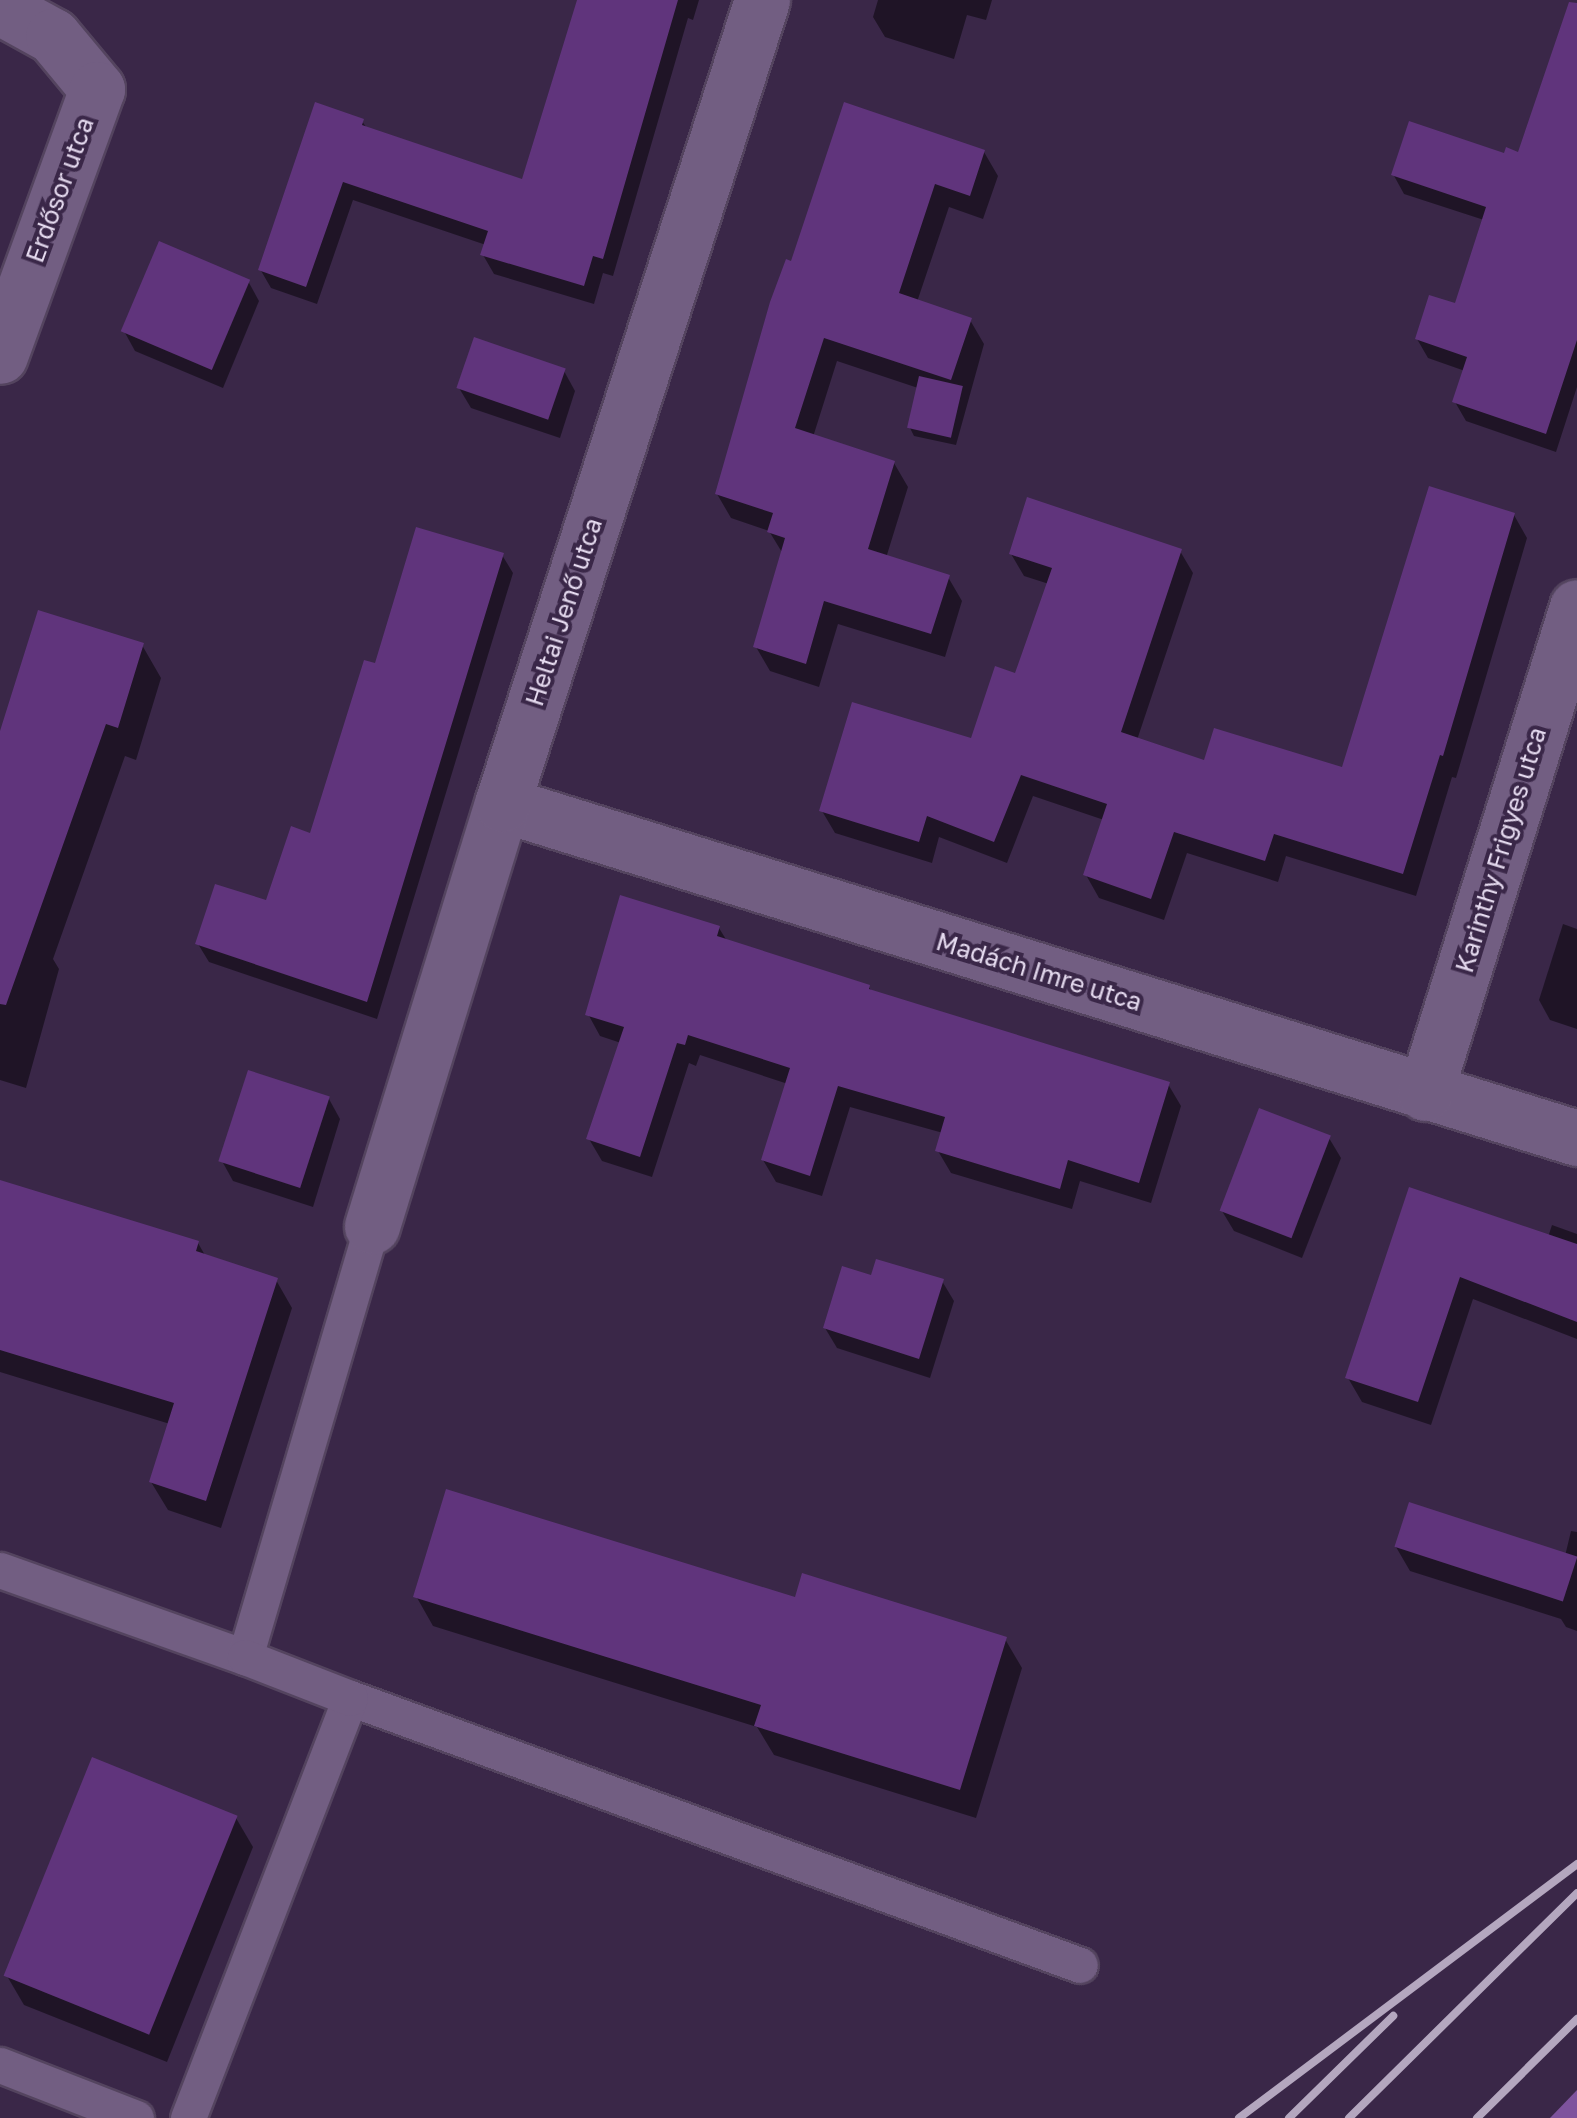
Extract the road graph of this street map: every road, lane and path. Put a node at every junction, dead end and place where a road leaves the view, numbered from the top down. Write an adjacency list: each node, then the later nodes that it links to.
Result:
1 (762, 0): 5 (street, Heltai Jenő utca)
2 (0, 8): 3 (street, Erdősor utca)
3 (0, 356)
4 (1577, 607): 6 (street, Karinthy Frigyes utca)
5 (502, 804): 6 (street, Madách Imre utca); 8 (street, Heltai Jenő utca)
6 (1425, 1093): 7 (street, Madách Imre utca)
7 (1577, 1138)
8 (372, 1226): 10 (lane)
9 (0, 1570): 10 (lane)
10 (245, 1657): 11 (lane)
11 (350, 1698): 12 (lane); 15 (lane)
12 (1080, 1964)
13 (0, 2065): 14 (lane)
14 (136, 2118)
15 (188, 2118)

